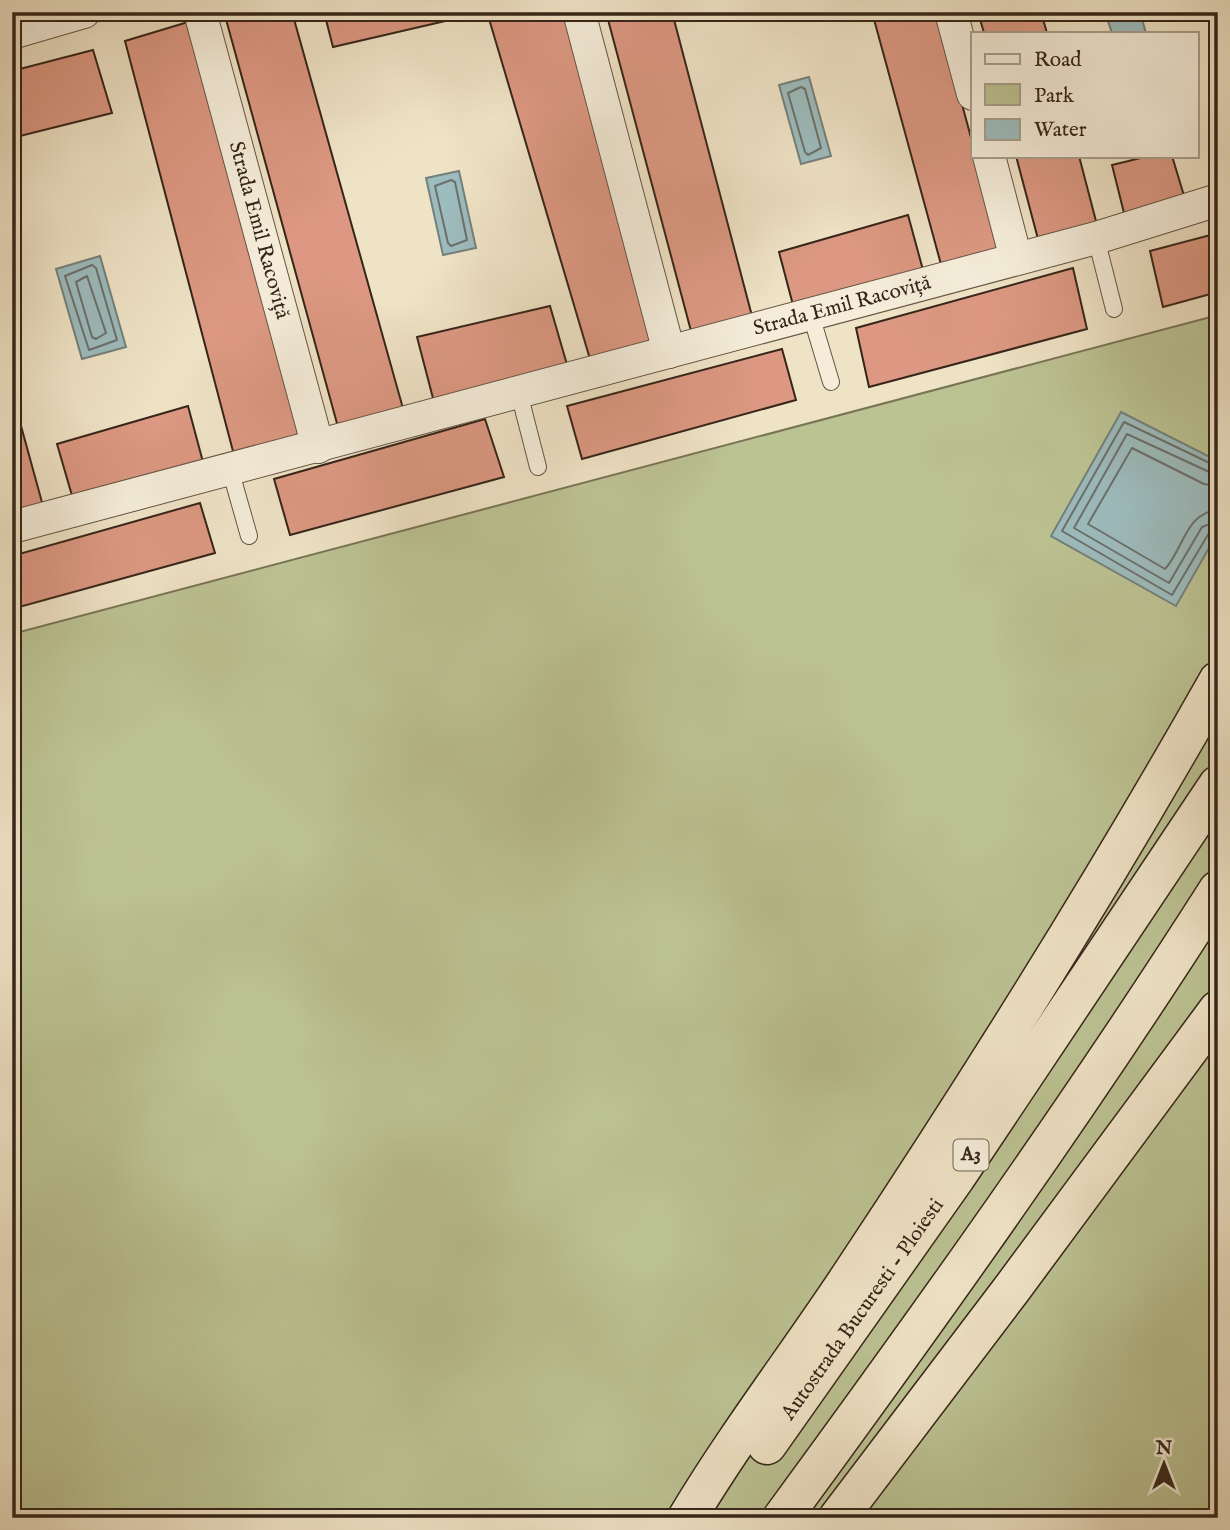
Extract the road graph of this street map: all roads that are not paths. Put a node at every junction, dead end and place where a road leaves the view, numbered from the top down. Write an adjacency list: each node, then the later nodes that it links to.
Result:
1 (84, 12): 5 (street)
2 (200, 12): 16 (street, Strada Emil Racoviță)
3 (579, 12): 13 (street)
4 (951, 12): 6 (street)
5 (12, 33)
6 (971, 87)
7 (990, 158): 10 (street)
8 (1218, 200): 9 (street, Strada Emil Racoviță)
9 (1096, 238): 10 (street, Strada Emil Racoviță); 11 (lane)
10 (1016, 259): 12 (street, Strada Emil Racoviță)
11 (1114, 309)
12 (811, 315): 13 (street, Strada Emil Racoviță); 14 (lane)
13 (669, 352): 15 (street, Strada Emil Racoviță)
14 (831, 382)
15 (519, 393): 16 (street, Strada Emil Racoviță); 17 (lane)
16 (318, 446): 18 (street, Strada Emil Racoviță)
17 (538, 467)
18 (230, 469): 19 (street, Strada Emil Racoviță); 20 (lane)
19 (12, 527)
20 (250, 536)
21 (1218, 681): 25 (highway)
22 (1218, 785): 26 (highway, Autostrada Bucuresti - Ploiesti / A3)
23 (1218, 890): 27 (highway)
24 (1218, 1010): 28 (highway)
25 (687, 1518)
26 (714, 1518)
27 (782, 1518)
28 (838, 1518)

